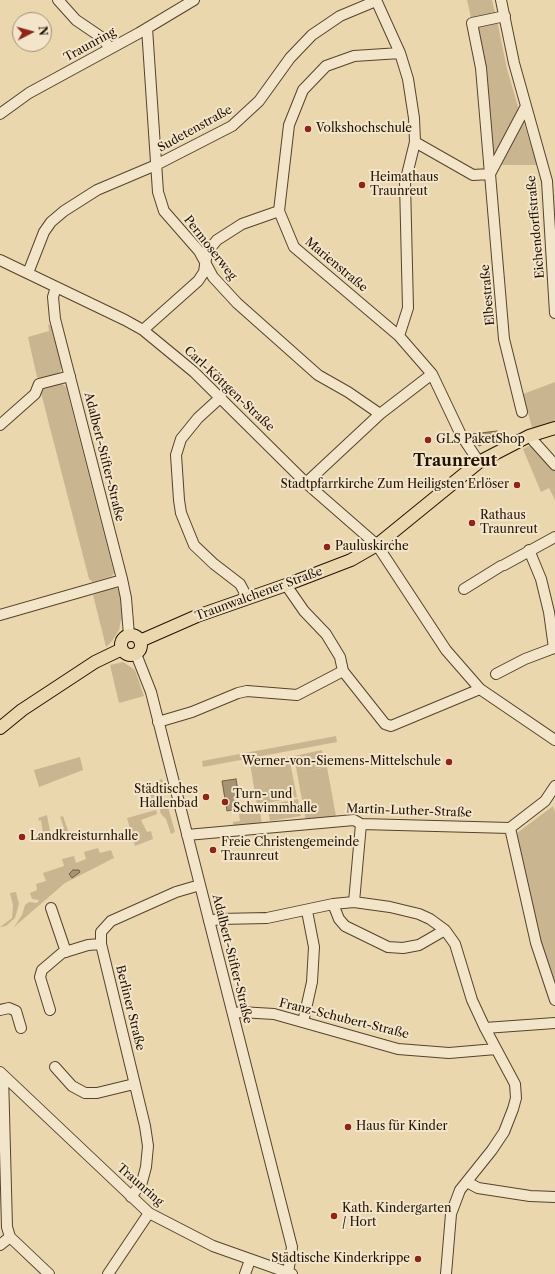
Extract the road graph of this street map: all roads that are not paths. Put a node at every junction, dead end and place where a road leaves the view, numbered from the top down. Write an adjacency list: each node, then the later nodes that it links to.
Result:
1 (58, 0): 7 (street)
2 (194, 0): 6 (street, Traunring)
3 (501, 0): 5 (street, Eichendorffstraße)
4 (376, 1): 8 (street); 12 (street, Sudetenstraße)
5 (505, 16): 9 (street, Eichendorffstraße); 13 (street, Elbestraße)
6 (148, 28): 7 (street, Traunring); 12 (street, Permoserweg)
7 (110, 48): 10 (street, Traunring)
8 (400, 53): 11 (street); 14 (street, Marienstraße)
9 (526, 106): 13 (street); 19 (street, Eichendorffstraße)
10 (0, 114)
11 (415, 142): 13 (street); 21 (street)
12 (156, 165): 16 (street, Permoserweg); 17 (street, Sudetenstraße)
13 (490, 174): 25 (street, Elbestraße)
14 (279, 211): 16 (street); 21 (street, Marienstraße)
15 (0, 260): 17 (street, Carl-Köttgen-Straße)
16 (205, 263): 20 (street); 26 (street, Permoserweg)
17 (28, 273): 18 (street, Carl-Köttgen-Straße)
18 (56, 287): 20 (street, Carl-Köttgen-Straße); 23 (street, Adalbert-Stifter-Straße)
19 (555, 314)
20 (142, 330): 24 (street, Carl-Köttgen-Straße)
21 (399, 336): 22 (street, Marienstraße)
22 (432, 374): 26 (street); 30 (street, Marienstraße)
23 (70, 376): 27 (street); 36 (street, Adalbert-Stifter-Straße)
24 (221, 397): 32 (street, Carl-Köttgen-Straße); 39 (street)
25 (522, 412)
26 (380, 414): 32 (street)
27 (2, 419)
28 (555, 428): 29 (main road, Traunwalchener Straße)
29 (529, 436): 30 (main road, Traunwalchener Straße); 31 (street)
30 (479, 462): 34 (main road, Traunwalchener Straße)
31 (555, 465)
32 (306, 483): 34 (street, Carl-Köttgen-Straße)
33 (555, 537): 35 (street)
34 (376, 545): 37 (main road, Traunwalchener Straße); 48 (street, Carl-Köttgen-Straße)
35 (529, 550): 38 (street); 44 (street)
36 (122, 580): 40 (street); 41 (street, Adalbert-Stifter-Straße)
37 (286, 585): 39 (main road, Traunwalchener Straße); 46 (street)
38 (464, 589)
39 (247, 597): 42 (main road, Traunwalchener Straße)
40 (0, 615)
41 (129, 635): 42 (main road); 43 (main road)
42 (140, 641): 45 (main road)
43 (122, 649): 45 (main road); 50 (main road)
44 (555, 650): 47 (street)
45 (136, 654): 49 (street, Adalbert-Stifter-Straße)
46 (343, 671): 48 (street); 49 (street)
47 (496, 674)
48 (480, 688): 51 (street, Carl-Köttgen-Straße)
49 (158, 722): 55 (street, Adalbert-Stifter-Straße)
50 (0, 728)
51 (555, 740)
52 (555, 786): 54 (street)
53 (362, 824): 54 (street, Martin-Luther-Straße); 55 (street, Martin-Luther-Straße); 57 (street)
54 (510, 828): 65 (street)
55 (187, 835): 56 (street, Adalbert-Stifter-Straße)
56 (200, 884): 61 (street, Adalbert-Stifter-Straße); 63 (street, Berliner Straße)
57 (354, 902): 58 (street); 62 (street)
58 (333, 904): 60 (street); 62 (street)
59 (51, 908): 64 (street)
60 (307, 911): 61 (street); 69 (street)
61 (209, 921): 68 (street, Adalbert-Stifter-Straße)
62 (445, 930): 72 (street)
63 (101, 944): 64 (street); 76 (street, Berliner Straße)
64 (66, 952): 67 (street)
65 (555, 1000)
66 (0, 1010): 71 (street)
67 (50, 1010)
68 (233, 1014): 69 (street, Franz-Schubert-Straße); 84 (street, Adalbert-Stifter-Straße)
69 (303, 1022): 73 (street, Franz-Schubert-Straße)
70 (555, 1023): 72 (street)
71 (21, 1028)
72 (485, 1028): 73 (street)
73 (496, 1049): 77 (street)
74 (55, 1067): 76 (street)
75 (1, 1073): 78 (street, Traunring); 81 (street)
76 (134, 1084): 78 (street, Berliner Straße)
77 (466, 1182): 79 (street); 88 (street)
78 (131, 1197): 80 (street, Traunring)
79 (555, 1197)
80 (149, 1213): 83 (street, Traunring); 86 (street)
81 (10, 1237): 82 (street); 85 (street)
82 (0, 1245)
83 (250, 1260): 84 (street, Traunring); 87 (street)
84 (290, 1273)
85 (49, 1274)
86 (108, 1274)
87 (245, 1274)
88 (446, 1274)

